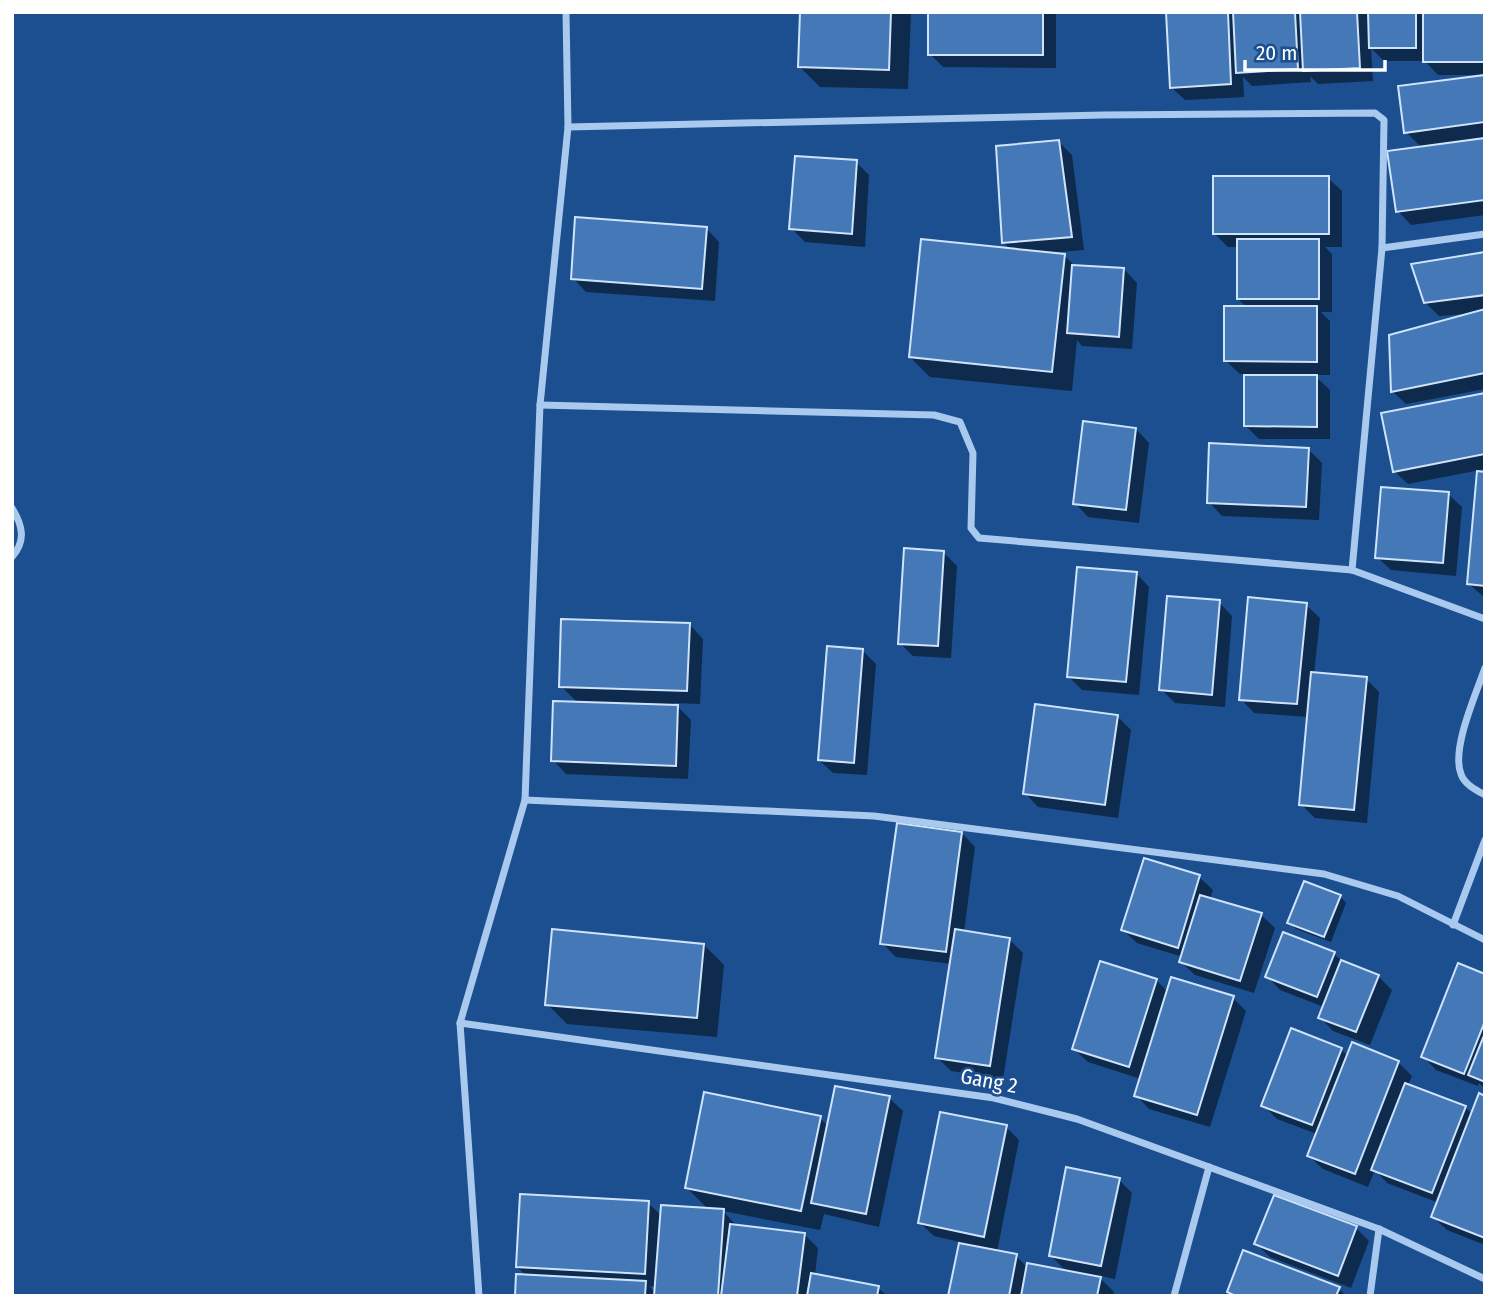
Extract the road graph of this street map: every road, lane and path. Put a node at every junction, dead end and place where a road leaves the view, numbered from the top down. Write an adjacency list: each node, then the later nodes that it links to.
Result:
1 (566, 12): 2 (street)
2 (568, 127): 4 (street); 5 (street)
3 (1485, 234): 4 (street)
4 (1382, 248): 8 (street)
5 (540, 405): 8 (street); 12 (street)
6 (12, 508): 7 (street)
7 (12, 557)
8 (1352, 570): 9 (street)
9 (1485, 620)
10 (1485, 668): 11 (street)
11 (1485, 795)
12 (525, 800): 14 (street); 16 (street)
13 (1485, 840): 14 (street)
14 (1453, 925): 15 (street)
15 (1485, 940)
16 (460, 1023): 17 (street, Gang 2); 20 (street)
17 (1209, 1167): 18 (street, Gang 2); 21 (street)
18 (1379, 1229): 19 (street, Gang 2); 22 (street)
19 (1485, 1279)
20 (479, 1296)
21 (1174, 1296)
22 (1370, 1296)

